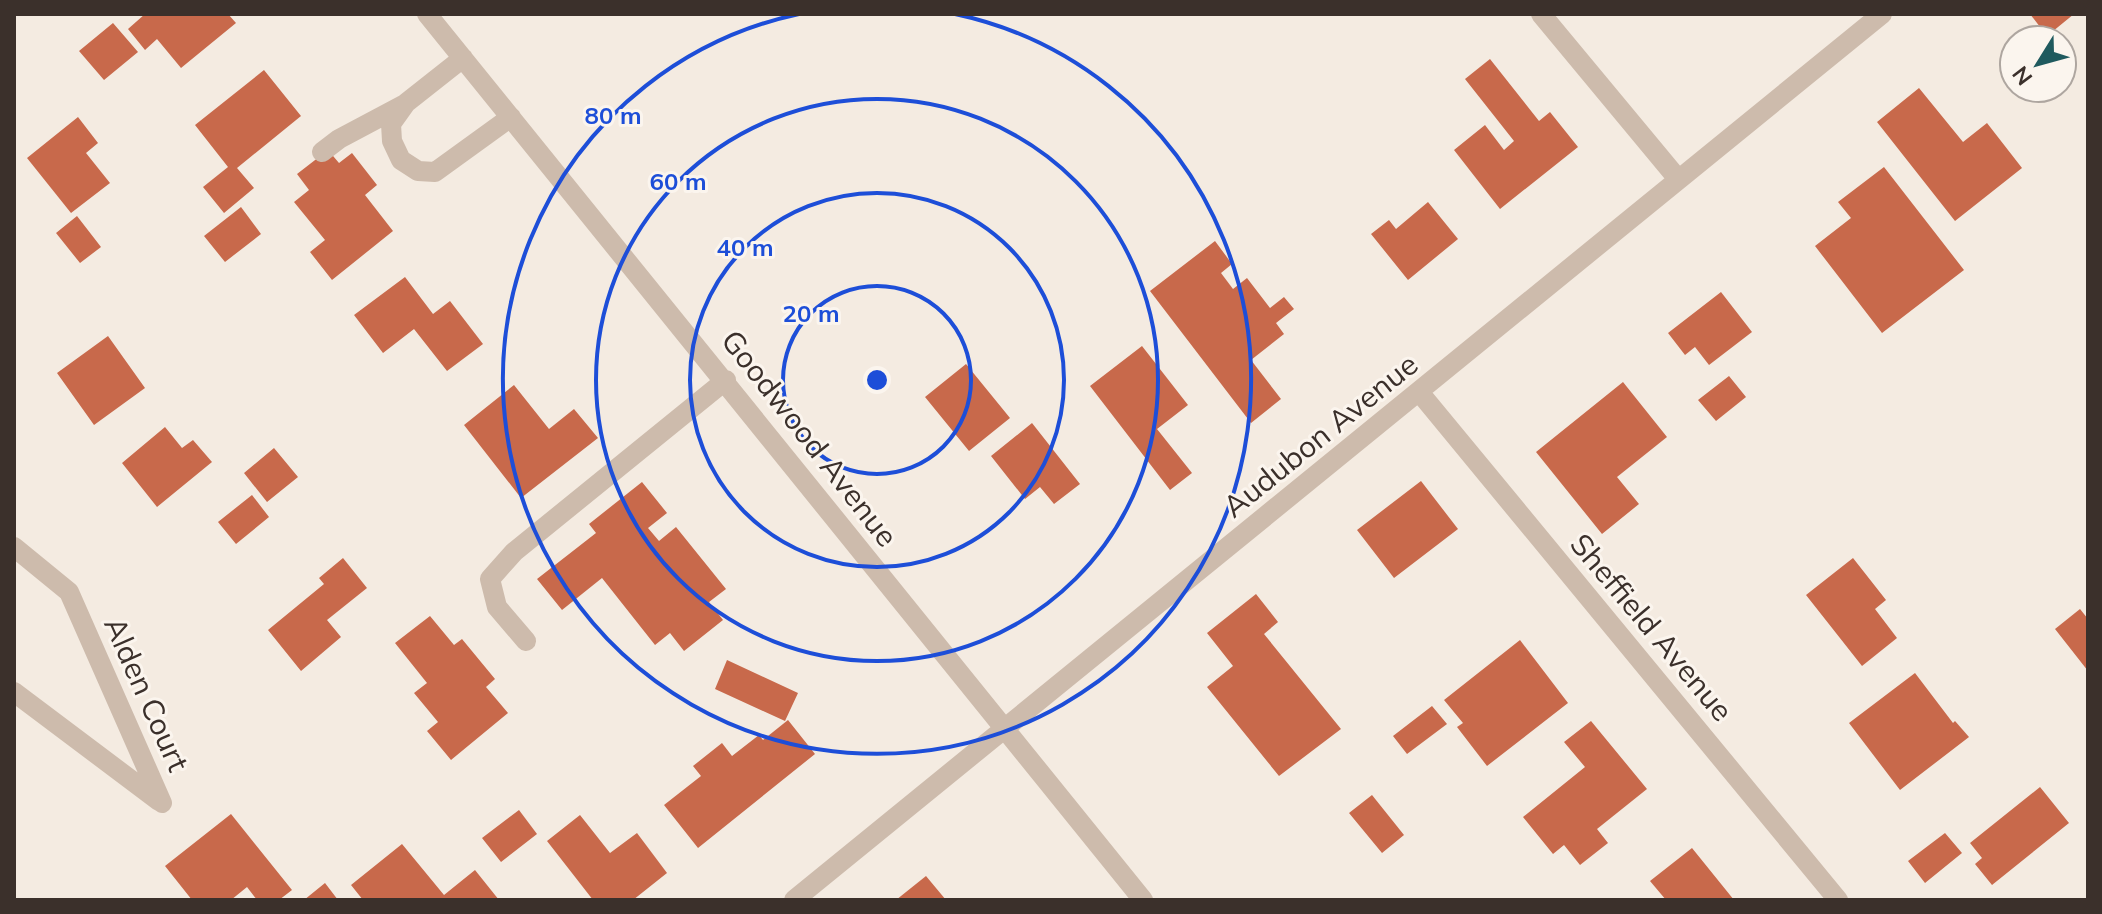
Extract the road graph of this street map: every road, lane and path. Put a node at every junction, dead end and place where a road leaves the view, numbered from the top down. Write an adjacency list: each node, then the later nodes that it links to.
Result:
1 (427, 14): 4 (street, Goodwood Avenue)
2 (1541, 14): 8 (street)
3 (1882, 14): 8 (street, Audubon Avenue)
4 (463, 58): 5 (street); 6 (street, Goodwood Avenue)
5 (406, 103): 6 (street); 7 (street)
6 (511, 117): 9 (street, Goodwood Avenue)
7 (322, 152)
8 (1678, 179): 10 (street, Audubon Avenue)
9 (726, 380): 12 (street); 14 (street, Goodwood Avenue)
10 (1420, 393): 14 (street, Audubon Avenue); 17 (street, Sheffield Avenue)
11 (14, 547): 13 (street, Alden Court)
12 (526, 641)
13 (14, 692)
14 (1005, 729): 15 (street, Audubon Avenue); 16 (street, Goodwood Avenue)
15 (794, 900)
16 (1143, 900)
17 (1838, 900)

